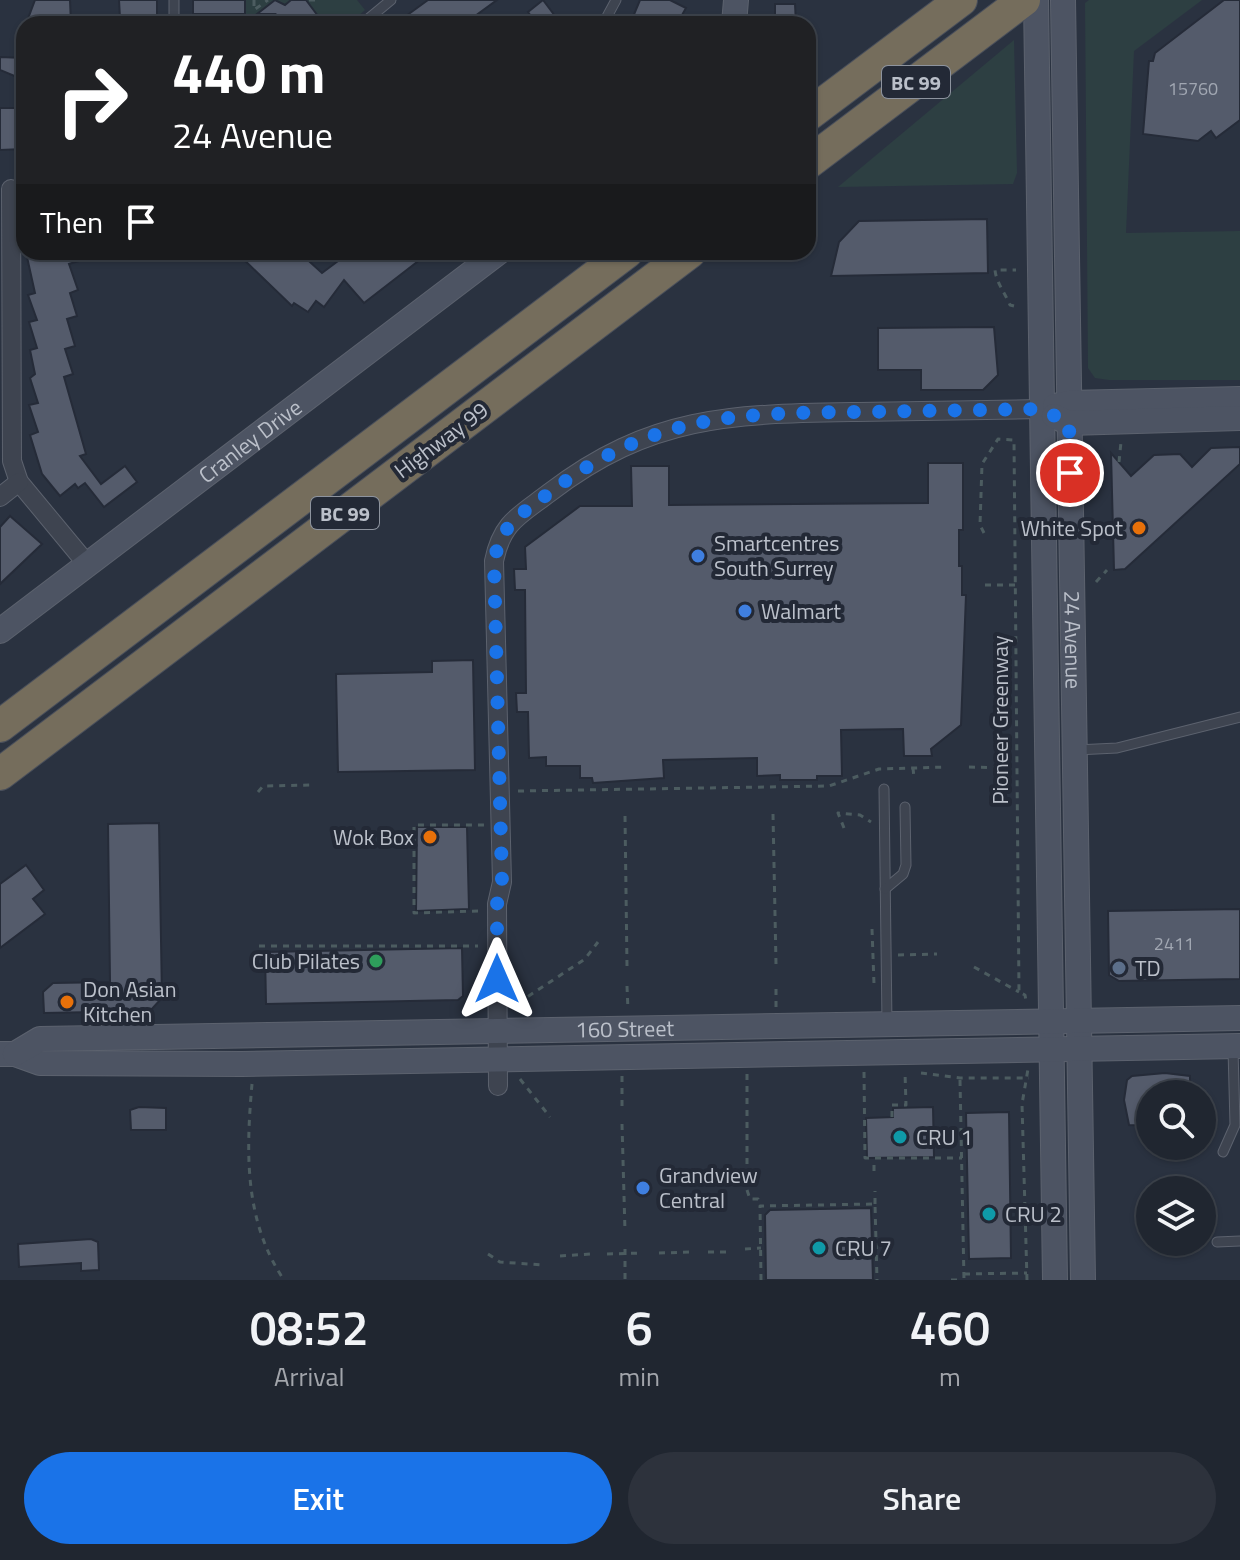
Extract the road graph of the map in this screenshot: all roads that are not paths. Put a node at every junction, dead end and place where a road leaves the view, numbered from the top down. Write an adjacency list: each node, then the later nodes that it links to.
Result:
1 (391, 0): 6 (lane)
2 (961, 0): 7 (highway, BC 99)
3 (1024, 0): 8 (highway, BC 99)
4 (1036, 0): 15 (street, 24 Avenue)
5 (1063, 0): 16 (street, 24 Avenue)
6 (372, 16)
7 (816, 109)
8 (816, 157)
9 (11, 189): 13 (street)
10 (488, 260): 20 (street, Cranley Drive)
11 (616, 260): 24 (highway, Highway 99 / BC 99)
12 (679, 260): 26 (highway, Highway 99 / BC 99)
13 (5, 333): 18 (street)
14 (1240, 399): 16 (street)
15 (1041, 409): 16 (street); 22 (street, 24 Avenue); 34 (street)
16 (1069, 413): 17 (street); 25 (street, 24 Avenue)
17 (1240, 418)
18 (19, 482): 19 (street); 20 (street)
19 (0, 497)
20 (87, 564): 21 (street, Cranley Drive)
21 (0, 631)
22 (1044, 683): 25 (street); 32 (street, 24 Avenue)
23 (1240, 717): 25 (lane)
24 (0, 726)
25 (1073, 750): 31 (street, 24 Avenue)
26 (0, 774)
27 (884, 789): 29 (lane)
28 (905, 807): 29 (lane)
29 (885, 889): 33 (lane)
30 (1240, 1018): 31 (street, 160 Street)
31 (1077, 1020): 32 (street, 160 Street); 37 (street, 24 Avenue)
32 (1050, 1021): 33 (street, 160 Street); 36 (street, 24 Avenue)
33 (887, 1024): 34 (street, 160 Street)
34 (498, 1031): 38 (street, 160 Street); 39 (street)
35 (1236, 1046): 37 (street, 160 Street); 41 (lane)
36 (1050, 1049): 37 (street, 160 Street); 39 (street, 160 Street); 45 (street, 24 Avenue)
37 (1078, 1049): 46 (street, 24 Avenue)
38 (8, 1054): 39 (street, 160 Street)
39 (498, 1059): 40 (street)
40 (498, 1086)
41 (1237, 1106): 42 (lane)
42 (1223, 1152)
43 (1240, 1241): 44 (lane)
44 (1217, 1242)
45 (1055, 1280)
46 (1083, 1280)

